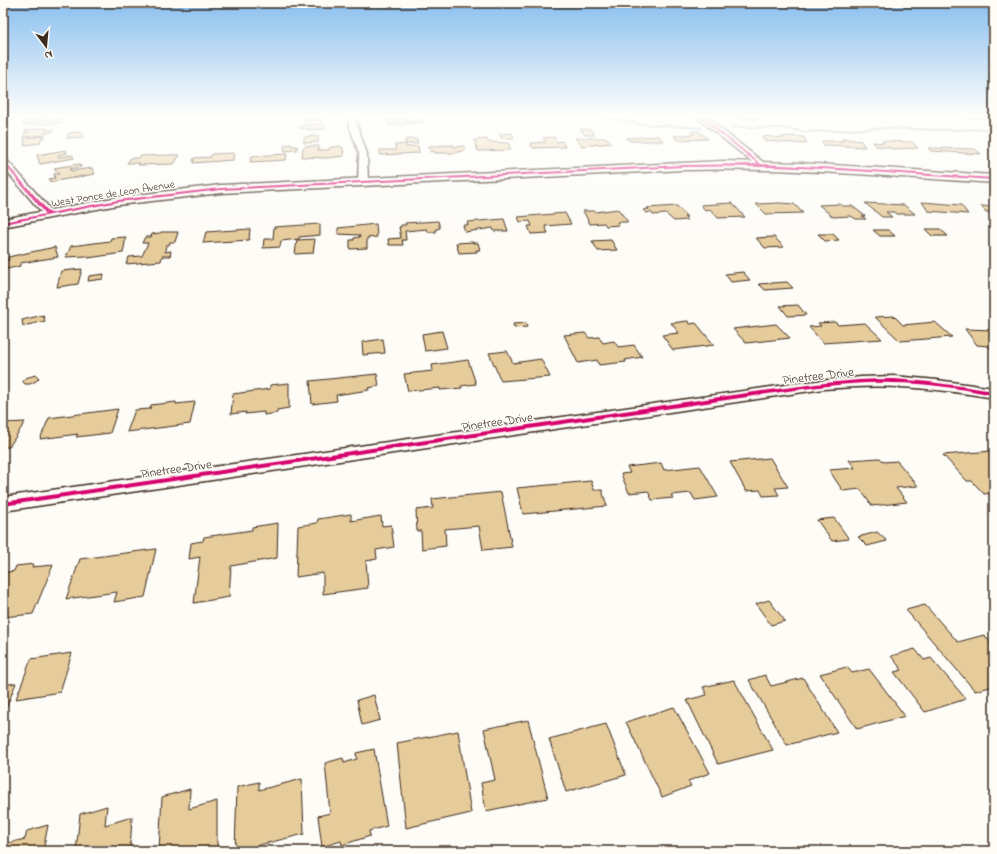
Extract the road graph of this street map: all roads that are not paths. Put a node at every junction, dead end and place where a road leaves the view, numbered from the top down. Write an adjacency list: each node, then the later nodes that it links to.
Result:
1 (363, 155): 6 (street)
2 (748, 155): 4 (street)
3 (3, 161): 7 (street)
4 (760, 164): 5 (main road, West Ponce de Leon Avenue); 6 (main road, West Ponce de Leon Avenue)
5 (994, 179)
6 (363, 182): 7 (main road, West Ponce de Leon Avenue)
7 (48, 214): 8 (main road, West Ponce de Leon Avenue)
8 (3, 223)
9 (994, 394): 10 (street, Pinetree Drive)
10 (3, 504)

